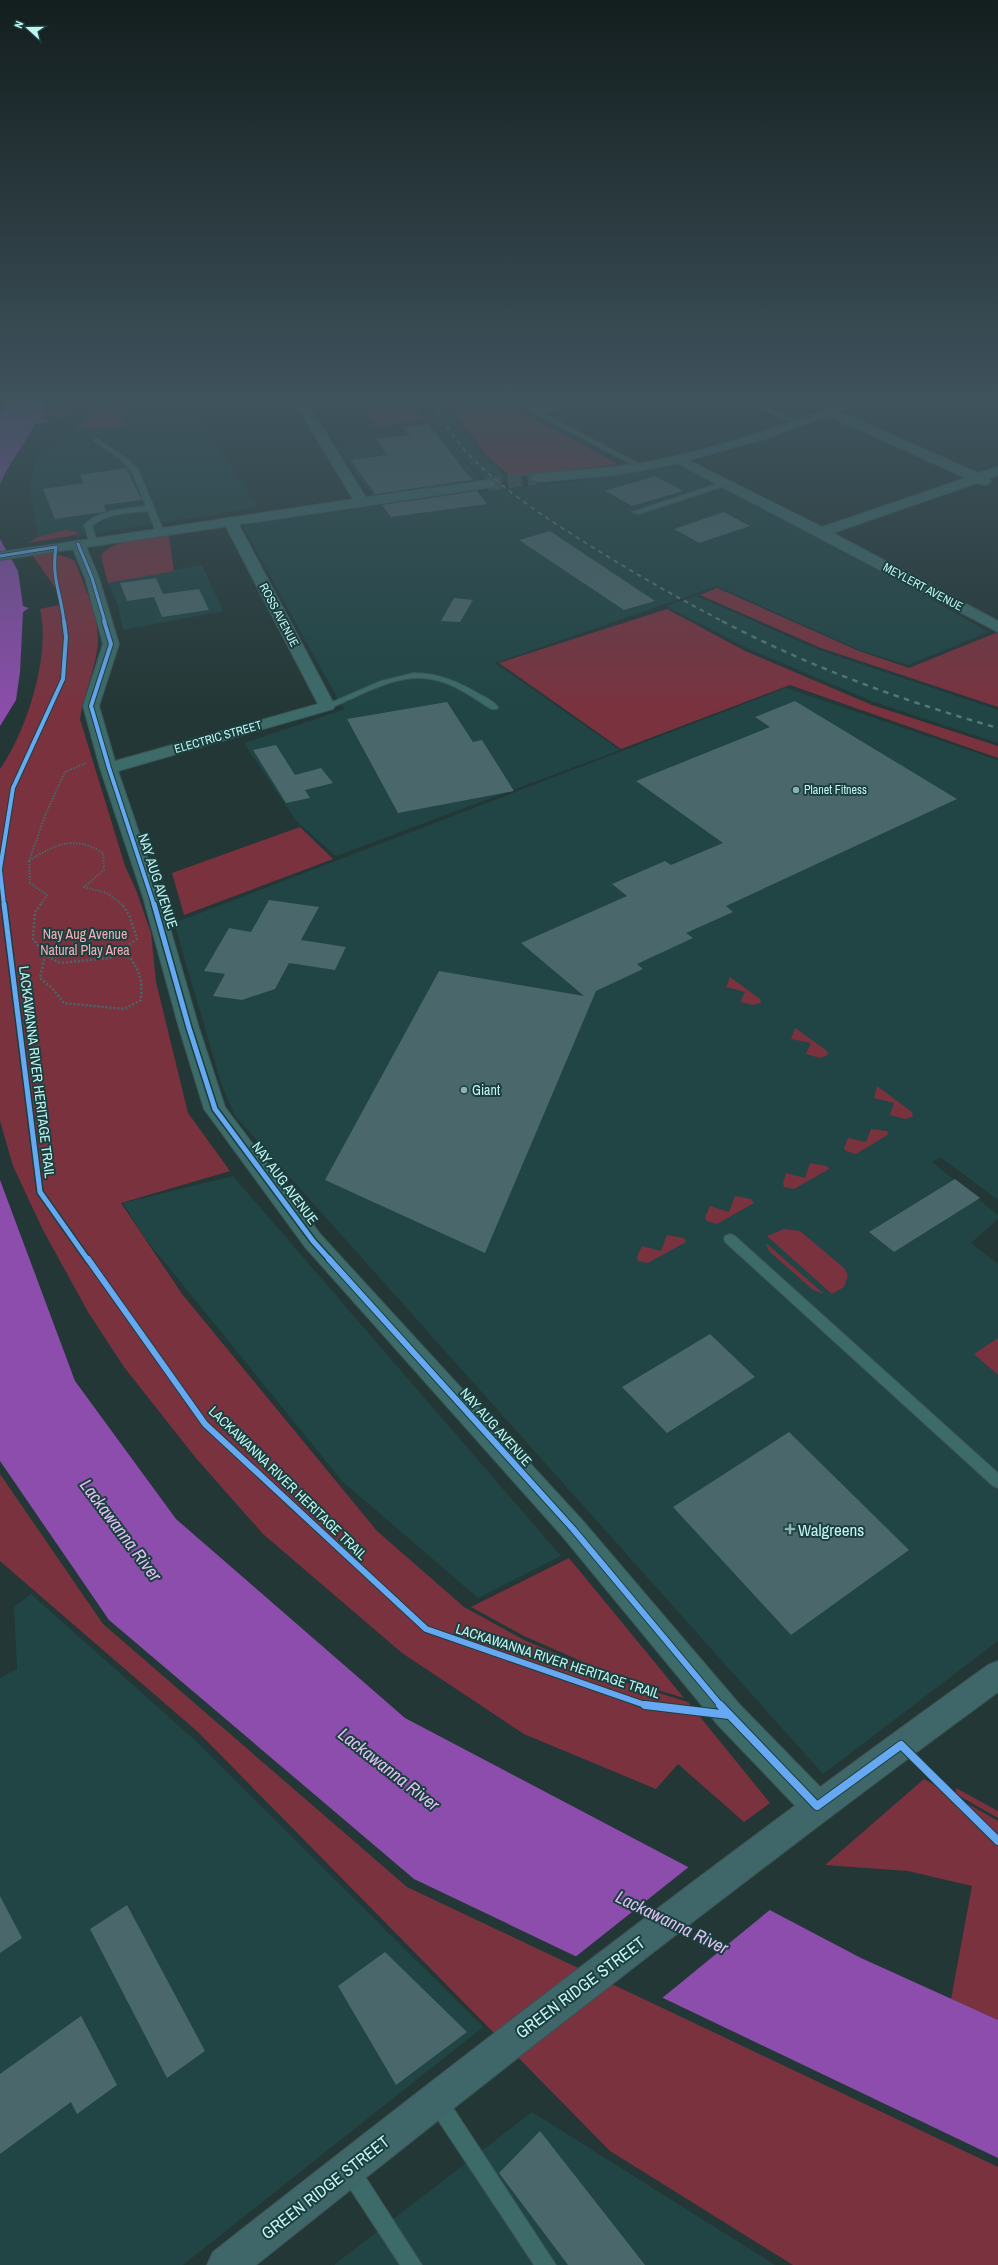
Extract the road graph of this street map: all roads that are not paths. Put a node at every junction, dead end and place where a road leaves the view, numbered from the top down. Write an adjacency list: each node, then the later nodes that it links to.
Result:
1 (147, 502): 6 (lane)
2 (357, 502): 8 (street)
3 (669, 502): 7 (lane)
4 (761, 502): 10 (street, MEYLERT AVENUE)
5 (909, 502): 10 (street)
6 (150, 508): 9 (lane); 11 (lane)
7 (636, 512)
8 (231, 523): 9 (street); 14 (street, ROSS AVENUE)
9 (160, 532): 11 (street)
10 (821, 532): 13 (street, MEYLERT AVENUE)
11 (86, 543): 12 (street); 16 (street, NAY AUG AVENUE)
12 (0, 556)
13 (998, 628)
14 (327, 706): 15 (lane); 16 (street, ELECTRIC STREET)
15 (494, 706)
16 (109, 768): 20 (street, NAY AUG AVENUE)
17 (730, 1239): 18 (lane)
18 (998, 1482)
19 (998, 1675): 20 (main road, GREEN RIDGE STREET)
20 (817, 1806): 21 (main road, GREEN RIDGE STREET)
21 (435, 2099): 22 (main road, GREEN RIDGE STREET); 25 (lane)
22 (348, 2168): 23 (main road, GREEN RIDGE STREET); 24 (lane)
23 (226, 2265)
24 (412, 2265)
25 (546, 2265)

